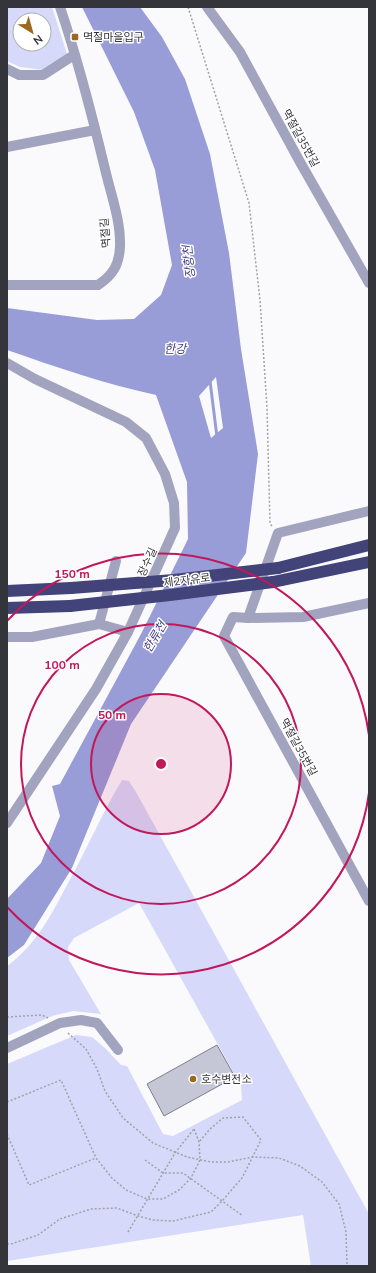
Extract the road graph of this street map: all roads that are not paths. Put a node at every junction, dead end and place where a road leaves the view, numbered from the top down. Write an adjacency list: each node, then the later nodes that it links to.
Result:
1 (60, 7): 3 (street, 멱절길)
2 (207, 7): 7 (street, 멱절길35번길)
3 (74, 55): 4 (street); 5 (street, 멱절길)
4 (7, 68)
5 (95, 130): 6 (street); 8 (street, 멱절길)
6 (7, 147)
7 (369, 283)
8 (7, 285)
9 (7, 363): 19 (street, 장수길)
10 (369, 511): 17 (street)
11 (369, 545): 14 (highway, bridge)
12 (116, 562): 18 (street)
13 (369, 562): 16 (highway, 제2자유로, bridge)
14 (7, 591)
15 (369, 603): 17 (street)
16 (7, 608)
17 (248, 618): 22 (street, 멱절길35번길)
18 (99, 624): 19 (street); 20 (street)
19 (128, 632): 21 (street, 장수길)
20 (7, 637)
21 (7, 823)
22 (369, 901)
23 (7, 1048): 24 (street)
24 (118, 1050)

